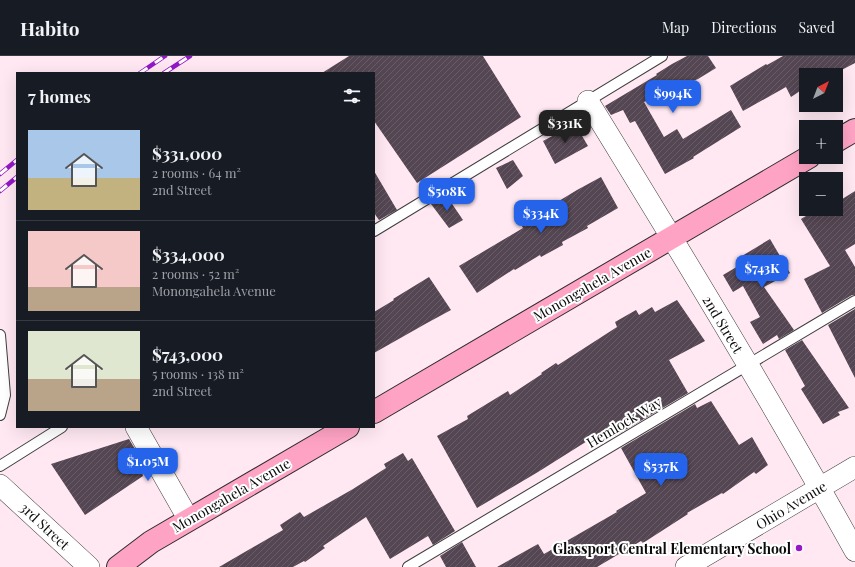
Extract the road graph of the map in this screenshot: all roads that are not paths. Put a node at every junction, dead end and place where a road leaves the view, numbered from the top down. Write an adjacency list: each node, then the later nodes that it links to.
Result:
1 (662, 56): 2 (lane)
2 (588, 101): 6 (lane); 7 (street, 2nd Street)
3 (855, 130): 4 (main road)
4 (843, 137)
5 (799, 163): 7 (main road, Monongahela Avenue)
6 (375, 230)
7 (672, 238): 10 (street, 2nd Street); 11 (main road, Monongahela Avenue)
8 (855, 301): 10 (lane, Hemlock Way)
9 (0, 335): 12 (lane)
10 (747, 365): 19 (street, 2nd Street); 24 (lane, Hemlock Way)
11 (375, 411)
12 (0, 414)
13 (60, 428): 16 (lane)
14 (137, 428): 20 (street)
15 (346, 428): 20 (main road, Monongahela Avenue)
16 (0, 466)
17 (855, 467): 19 (street, Ohio Avenue)
18 (0, 485): 22 (street, 3rd Street)
19 (820, 488): 21 (street, 2nd Street); 25 (street, Ohio Avenue)
20 (189, 520): 23 (main road, Monongahela Avenue)
21 (855, 551)
22 (89, 567)
23 (118, 567)
24 (408, 567)
25 (686, 567)

